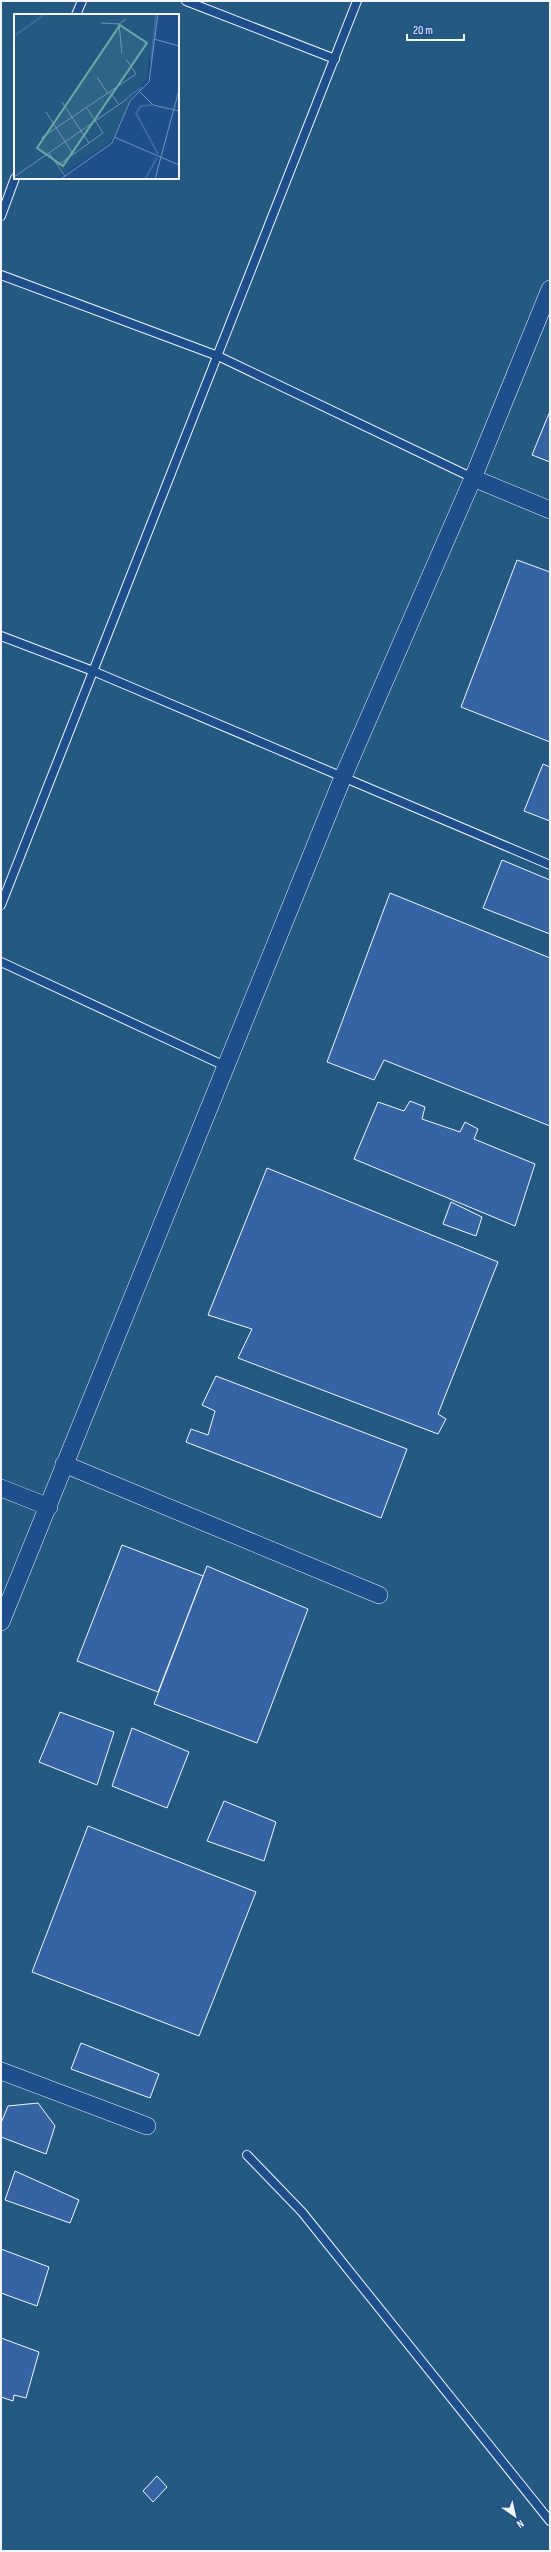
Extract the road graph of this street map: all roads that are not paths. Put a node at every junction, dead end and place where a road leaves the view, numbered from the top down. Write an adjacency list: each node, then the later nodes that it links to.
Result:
1 (82, 1): 4 (lane)
2 (186, 1): 5 (lane)
3 (357, 1): 5 (lane)
4 (76, 14)
5 (334, 58): 10 (lane)
6 (15, 179): 7 (lane)
7 (1, 216)
8 (1, 275): 10 (lane)
9 (550, 289): 11 (street)
10 (218, 356): 11 (lane); 14 (lane)
11 (473, 478): 12 (street); 15 (street)
12 (550, 510)
13 (1, 636): 14 (lane)
14 (93, 671): 15 (lane); 17 (lane)
15 (343, 777): 16 (lane); 19 (street)
16 (550, 865)
17 (1, 905)
18 (1, 962): 19 (lane)
19 (225, 1066): 20 (street)
20 (64, 1464): 22 (street); 23 (street)
21 (1, 1488): 22 (street)
22 (48, 1507): 24 (street)
23 (379, 1595)
24 (1, 1622)
25 (1, 2071): 26 (street)
26 (147, 2126)
27 (247, 2156): 28 (lane)
28 (550, 2521)

